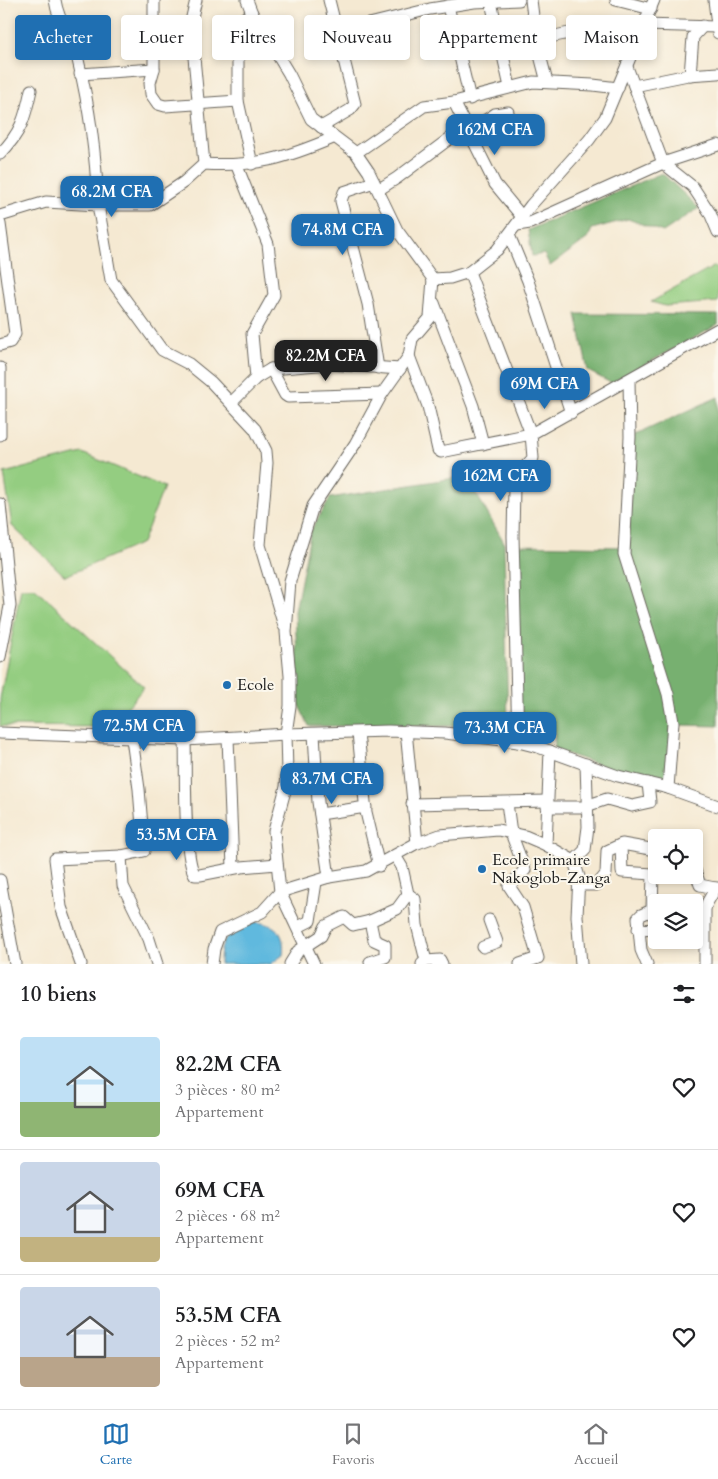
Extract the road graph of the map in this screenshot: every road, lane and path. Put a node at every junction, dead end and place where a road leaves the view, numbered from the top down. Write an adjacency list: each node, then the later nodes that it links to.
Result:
1 (54, 0): 25 (street)
2 (154, 0): 24 (street)
3 (196, 0): 36 (street)
4 (247, 0): 13 (street)
5 (329, 0): 14 (street)
6 (519, 0): 9 (street)
7 (530, 0): 16 (street)
8 (616, 0): 11 (street)
9 (491, 2): 12 (street); 30 (street)
10 (716, 3): 19 (street)
11 (652, 5)
12 (448, 6): 15 (street); 33 (street)
13 (252, 13): 34 (street); 39 (street)
14 (333, 15)
15 (400, 15)
16 (532, 15)
17 (703, 26): 18 (street); 19 (street); 27 (street)
18 (657, 28)
19 (717, 30)
20 (344, 60): 39 (street)
21 (541, 60): 28 (street)
22 (631, 60): 23 (street)
23 (628, 67): 29 (street); 31 (street)
24 (154, 69): 25 (street); 36 (street)
25 (80, 74): 49 (street)
26 (718, 74): 27 (street)
27 (690, 75): 29 (street)
28 (547, 82): 30 (street); 31 (street)
29 (634, 86): 46 (street)
30 (510, 87): 33 (street)
31 (618, 88): 51 (street)
32 (31, 90): 43 (street)
33 (470, 98): 35 (street)
34 (238, 101): 36 (street); 45 (street)
35 (454, 102): 38 (street); 42 (street)
36 (198, 103): 44 (street)
37 (508, 112): 38 (street)
38 (465, 127): 48 (street); 51 (street)
39 (321, 128): 40 (street)
40 (333, 138): 42 (street); 45 (street)
41 (718, 145): 46 (street)
42 (356, 153): 48 (street)
43 (0, 154)
44 (204, 164): 47 (street); 49 (street)
45 (252, 164): 47 (street)
46 (663, 164): 51 (street); 53 (street)
47 (237, 166): 66 (street)
48 (376, 186): 56 (street); 63 (street)
49 (98, 205): 50 (street); 69 (street)
50 (0, 216)
51 (520, 221): 54 (street)
52 (0, 224): 58 (street)
53 (718, 232)
54 (509, 235): 55 (street); 70 (street)
55 (469, 272): 56 (street); 71 (street)
56 (433, 279): 57 (street)
57 (433, 302): 61 (street); 73 (street)
58 (6, 307): 60 (street)
59 (718, 329): 67 (street)
60 (0, 345)
61 (409, 356): 65 (street); 73 (street)
62 (0, 368): 72 (street)
63 (378, 368): 64 (street); 65 (street)
64 (270, 369): 66 (street); 68 (street)
65 (400, 369): 68 (street)
66 (256, 378): 69 (street)
67 (629, 380): 70 (street); 90 (street)
68 (382, 394): 76 (street)
69 (230, 403): 76 (street)
70 (570, 413): 71 (street)
71 (531, 434): 73 (street); 86 (street)
72 (0, 435)
73 (483, 444)
74 (0, 504): 75 (street)
75 (3, 550): 77 (street)
76 (286, 632): 81 (street)
77 (0, 657)
78 (406, 731): 80 (street); 86 (street); 92 (street)
79 (0, 733): 84 (street)
80 (358, 733): 82 (street); 96 (street)
81 (286, 734): 82 (street); 83 (street); 108 (street)
82 (314, 734): 97 (street)
83 (228, 738): 85 (street); 110 (street)
84 (132, 739): 85 (street); 105 (street)
85 (185, 740): 110 (street)
86 (518, 742): 87 (street)
87 (550, 751): 88 (street); 93 (street)
88 (586, 764): 89 (street); 94 (street)
89 (648, 783): 90 (street); 94 (street)
90 (668, 788): 95 (street)
91 (507, 803): 92 (street); 93 (street); 98 (street)
92 (412, 804): 99 (street)
93 (547, 804): 94 (street); 100 (street)
94 (586, 806): 103 (street)
95 (718, 806)
96 (366, 807): 97 (street); 109 (street)
97 (320, 814): 111 (street)
98 (512, 833): 99 (street); 100 (street); 137 (street)
99 (417, 843): 106 (street)
100 (546, 845): 107 (street)
101 (621, 845): 102 (street); 104 (street); 123 (street)
102 (648, 849)
103 (585, 850): 104 (street); 107 (street)
104 (607, 851): 115 (street)
105 (121, 856): 130 (street); 131 (street)
106 (396, 857): 109 (street); 118 (street)
107 (574, 861): 115 (street)
108 (277, 864): 110 (street); 117 (street)
109 (379, 866): 111 (street)
110 (233, 868)
111 (329, 877): 113 (street)
112 (0, 880): 129 (street)
113 (316, 882): 117 (street); 122 (street)
114 (700, 884): 116 (street)
115 (578, 885): 138 (street)
116 (716, 888): 119 (street)
117 (280, 892): 122 (street); 132 (street)
118 (408, 894): 121 (street); 128 (street)
119 (703, 917)
120 (489, 920): 126 (street)
121 (370, 921): 125 (street); 135 (street)
122 (298, 927): 125 (street)
123 (638, 929): 124 (street); 139 (street)
124 (648, 930)
125 (306, 945): 133 (street); 134 (street)
126 (483, 947)
127 (702, 949): 140 (street)
128 (424, 962): 136 (street)
129 (15, 964)
130 (80, 964)
131 (157, 964)
132 (212, 964)
133 (290, 964)
134 (314, 964)
135 (371, 964)
136 (442, 964)
137 (520, 964)
138 (581, 964)
139 (647, 964)
140 (705, 964)

